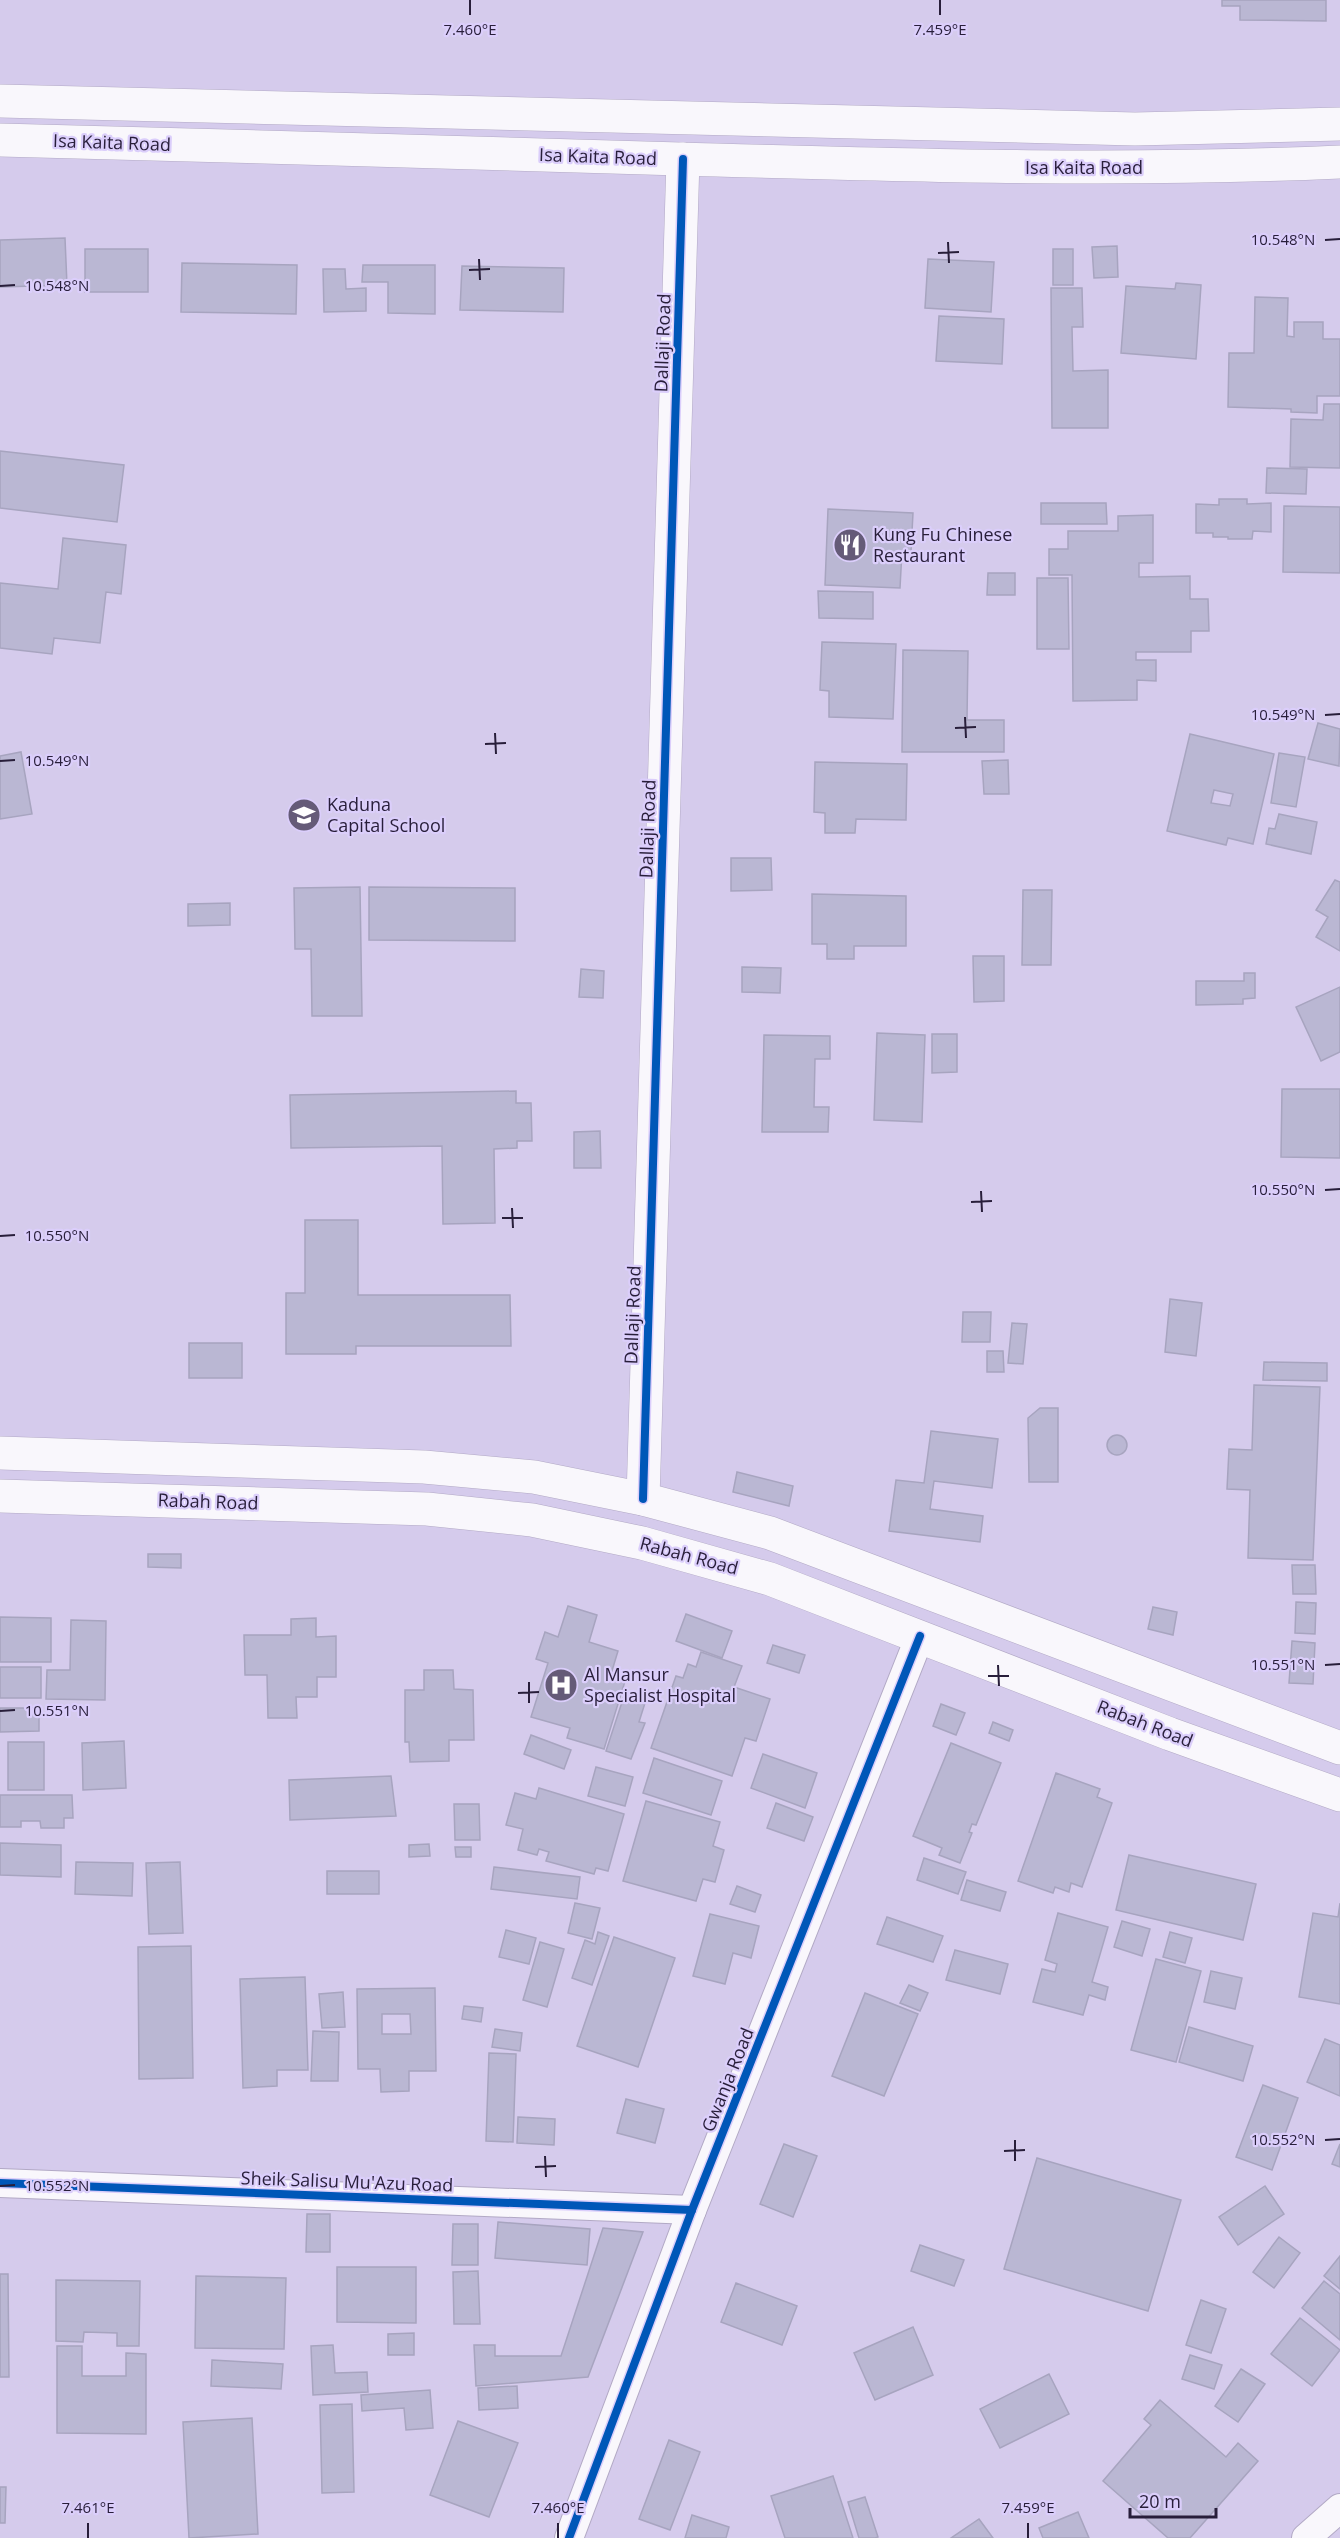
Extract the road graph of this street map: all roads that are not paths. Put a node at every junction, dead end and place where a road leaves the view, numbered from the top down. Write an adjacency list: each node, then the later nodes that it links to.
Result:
1 (0, 101): 2 (main road)
2 (1340, 124)
3 (0, 140): 4 (main road, Isa Kaita Road)
4 (683, 159): 5 (main road, Isa Kaita Road); 8 (main road, Dallaji Road)
5 (1340, 162)
6 (0, 1453): 8 (main road)
7 (0, 1496): 9 (main road, Rabah Road)
8 (643, 1499): 10 (main road)
9 (920, 1636): 11 (main road, Rabah Road); 13 (street, Gwanja Road)
10 (1340, 1748)
11 (1340, 1795)
12 (0, 2183): 13 (street, Sheik Salisu Mu'Azu Road)
13 (692, 2210): 15 (street, Gwanja Road)
14 (1340, 2508): 16 (street)
15 (569, 2538)
16 (1306, 2538)

